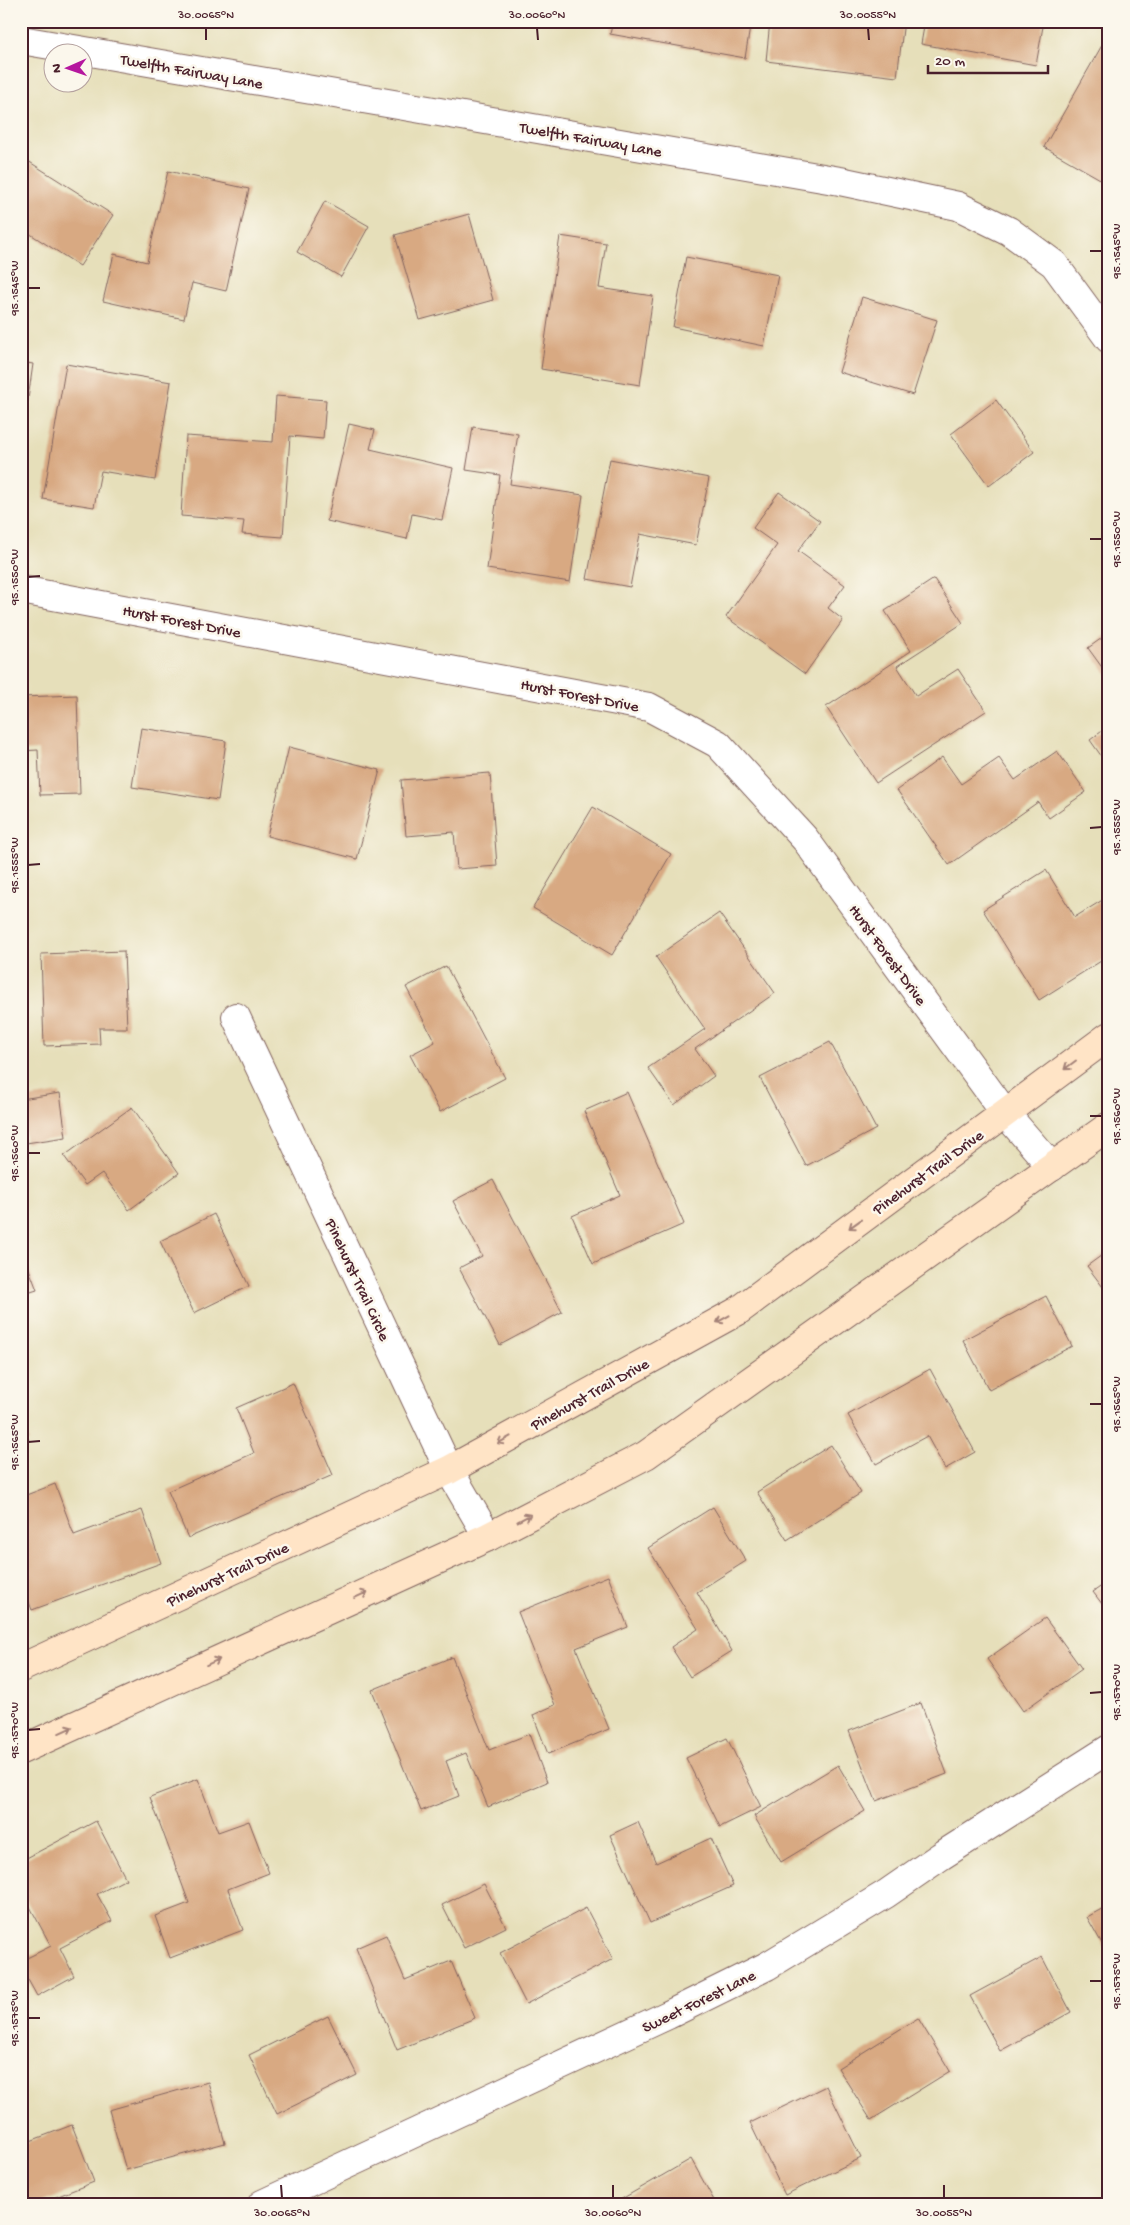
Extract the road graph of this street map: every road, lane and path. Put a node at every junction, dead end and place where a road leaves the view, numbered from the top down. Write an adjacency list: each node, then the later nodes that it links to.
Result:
1 (21, 40): 2 (street, Twelfth Fairway Lane)
2 (1109, 339)
3 (21, 590): 6 (street, Hurst Forest Drive)
4 (236, 1017): 9 (street, Pinehurst Trail Circle)
5 (1109, 1036): 6 (street, Pinehurst Trail Drive, one-way to 6)
6 (1005, 1113): 8 (street, Hurst Forest Drive); 9 (street, Pinehurst Trail Drive, one-way to 9)
7 (1109, 1126): 8 (street)
8 (1052, 1167): 10 (street, one-way to 8)
9 (449, 1470): 10 (street, Pinehurst Trail Circle); 11 (street, Pinehurst Trail Drive)
10 (488, 1537): 13 (street, one-way to 10)
11 (21, 1668)
12 (1109, 1749): 14 (street, Sweet Forest Lane)
13 (21, 1750)
14 (262, 2204)

